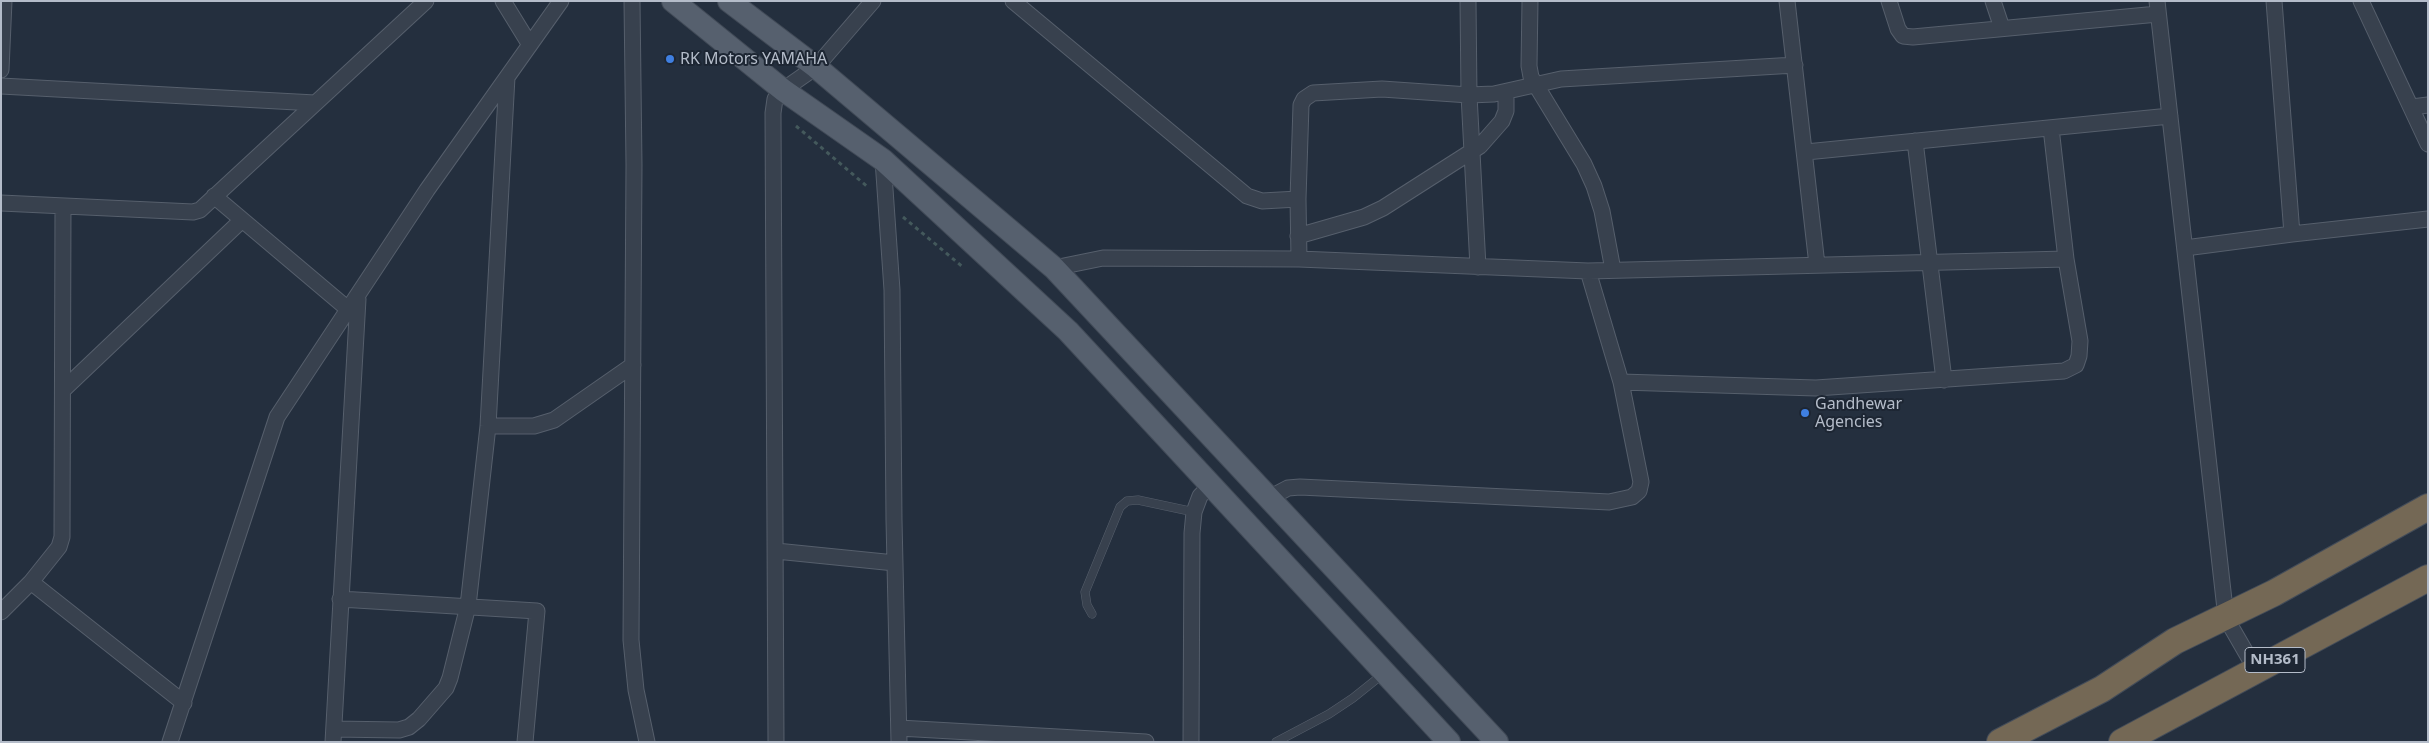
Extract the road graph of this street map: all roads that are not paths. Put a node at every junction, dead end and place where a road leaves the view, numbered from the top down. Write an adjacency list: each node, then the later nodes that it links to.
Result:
1 (4, 1): 23 (street)
2 (426, 1): 30 (street)
3 (502, 1): 20 (street)
4 (561, 1): 20 (street)
5 (632, 1): 59 (street)
6 (673, 1): 27 (main road)
7 (730, 1): 22 (main road)
8 (873, 1): 22 (street)
9 (1013, 1): 17 (street)
10 (1468, 1): 29 (street)
11 (1530, 1): 25 (street)
12 (1787, 1): 21 (street)
13 (1889, 1): 19 (street)
14 (1993, 1): 19 (street)
15 (2274, 1): 46 (street)
16 (2361, 1): 32 (street)
17 (1031, 7): 41 (street)
18 (2158, 8): 19 (street); 33 (street)
19 (2002, 28)
20 (530, 46): 24 (street)
21 (1795, 66): 25 (street); 38 (street)
22 (816, 67): 27 (street); 54 (main road)
23 (1, 70)
24 (507, 77): 57 (street); 63 (street)
25 (1534, 85): 28 (street); 55 (street)
26 (1, 86): 30 (street)
27 (783, 90): 39 (main road); 68 (street)
28 (1506, 92): 29 (street); 37 (street)
29 (1469, 95): 37 (street); 41 (street)
30 (315, 103): 40 (street)
31 (2428, 105): 32 (street)
32 (2412, 107): 36 (street)
33 (2170, 116): 34 (street); 48 (street)
34 (2052, 128): 35 (street); 50 (street)
35 (1916, 141): 38 (street); 51 (street)
36 (2428, 144)
37 (1471, 151): 47 (street); 53 (street)
38 (1806, 152): 52 (street)
39 (883, 160): 64 (main road); 69 (street)
40 (214, 196): 43 (street); 45 (street)
41 (1298, 199): 47 (street)
42 (1, 203): 43 (street)
43 (63, 207): 62 (street)
44 (2428, 219): 46 (street)
45 (242, 220): 58 (street); 62 (street)
46 (2292, 234): 48 (street)
47 (1298, 236): 49 (street)
48 (2185, 248): 76 (street)
49 (1299, 259): 53 (street); 54 (street)
50 (2066, 259): 51 (street); 60 (street)
51 (1929, 262): 52 (street); 60 (street)
52 (1818, 265): 55 (street)
53 (1478, 266): 56 (street)
54 (1054, 268): 65 (main road)
55 (1613, 270): 56 (street)
56 (1588, 271): 61 (street)
57 (358, 298): 58 (street); 72 (street)
58 (349, 310): 79 (street)
59 (633, 365): 63 (street); 85 (street)
60 (1944, 380): 61 (street)
61 (1621, 382): 65 (street)
62 (63, 390): 71 (street)
63 (488, 426): 73 (street)
64 (1211, 485): 67 (street); 78 (main road)
65 (1268, 498): 91 (main road)
66 (2428, 507): 76 (highway)
67 (1194, 512): 75 (lane); 88 (street)
68 (776, 551): 69 (street); 86 (street)
69 (895, 563): 81 (street)
70 (2428, 578): 77 (highway, NH361)
71 (31, 582): 74 (street); 79 (street)
72 (340, 600): 73 (street); 80 (street)
73 (468, 606): 80 (street); 84 (street)
74 (1, 612)
75 (1092, 614)
76 (2226, 618): 77 (street); 92 (highway)
77 (2256, 670): 93 (highway, NH361)
78 (1385, 673): 89 (lane); 90 (main road)
79 (184, 703): 83 (street)
80 (333, 735)
81 (899, 735): 82 (street)
82 (1080, 740): 87 (street)
83 (170, 742)
84 (525, 742)
85 (648, 742)
86 (776, 742)
87 (1146, 742)
88 (1191, 742)
89 (1276, 742)
90 (1449, 742)
91 (1497, 742)
92 (2000, 742)
93 (2122, 742)

